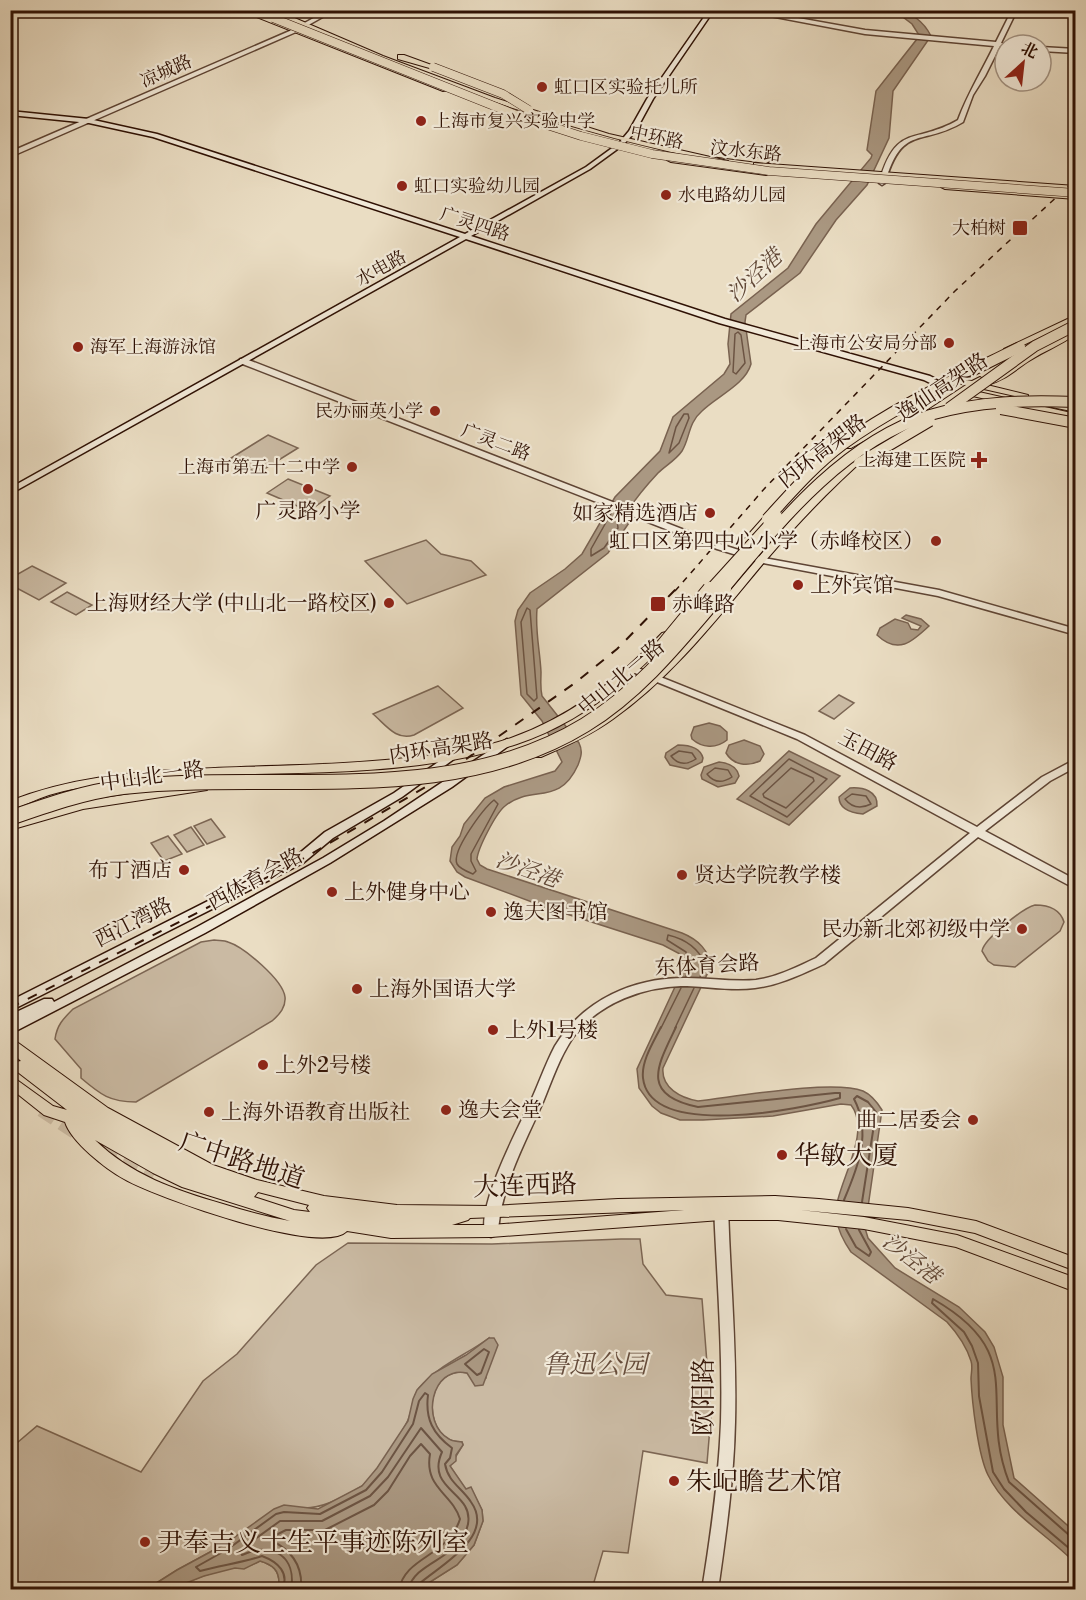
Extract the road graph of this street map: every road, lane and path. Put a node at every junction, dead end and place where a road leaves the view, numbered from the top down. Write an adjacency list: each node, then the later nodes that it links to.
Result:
1 (18, 10): 12 (main road)
2 (28, 10): 12 (main road)
3 (242, 10): 14 (main road, 汶水东路)
4 (249, 10): 11 (highway)
5 (285, 10): 13 (main road, 汶水东路)
6 (333, 10): 13 (main road, 凉城路)
7 (712, 10): 31 (main road, 水电路)
8 (741, 10): 16 (main road)
9 (1015, 10): 15 (main road)
10 (258, 11): 11 (highway, 中环路); 14 (main road, 汶水东路)
11 (272, 13): 14 (main road, 汶水东路); 26 (highway, 中环路, bridge); 40 (highway, 中环路, bridge)
12 (10, 15)
13 (314, 21): 14 (main road, 凉城路); 20 (main road, 汶水东路)
14 (300, 28): 21 (main road, 汶水东路); 22 (main road, 汶水东路); 23 (main road, 汶水东路); 29 (main road, 凉城路)
15 (1003, 33)
16 (993, 45)
17 (1053, 50): 18 (main road)
18 (1076, 51)
19 (993, 53): 37 (main road)
20 (401, 57): 24 (main road, 汶水东路); 26 (highway, bridge)
21 (376, 64): 22 (main road); 25 (main road, 汶水东路)
22 (396, 66): 23 (main road, 汶水东路)
23 (467, 91): 24 (main road); 25 (main road); 30 (main road, 汶水东路); 31 (main road, 汶水东路)
24 (503, 96): 28 (main road, 汶水东路)
25 (482, 105): 31 (main road, 汶水东路)
26 (529, 110): 40 (highway, 中环路)
27 (10, 113): 29 (main road, 广灵四路)
28 (554, 115): 30 (main road); 31 (main road, 汶水东路)
29 (89, 121): 32 (main road, 凉城路); 41 (main road, 广灵四路)
30 (563, 124): 31 (main road, 汶水东路)
31 (621, 143): 33 (main road, 汶水东路); 34 (main road, 汶水东路); 41 (main road, 水电路)
32 (10, 155)
33 (744, 163): 34 (main road); 36 (main road, 汶水东路)
34 (723, 165): 36 (main road, 汶水东路)
35 (920, 172): 37 (main road, 汶水东路); 38 (main road); 40 (main road, 汶水东路)
36 (856, 174): 37 (main road, 汶水东路, bridge); 37 (main road, 汶水东路)
37 (879, 176): 38 (main road, 汶水东路); 39 (main road, 汶水东路)
38 (939, 180): 39 (main road); 40 (main road, 汶水东路)
39 (920, 185): 40 (main road, 汶水东路)
40 (1075, 191)
41 (466, 237): 45 (main road, 水电路); 46 (main road, 广灵四路)
42 (1076, 319): 44 (main road, 中山北一路); 56 (highway, 逸仙高架路, bridge)
43 (1075, 328): 47 (main road, 中山北一路); 62 (highway, 逸仙高架路, bridge)
44 (1029, 339): 47 (main road, 中山北一路); 47 (main road, 中山北一路)
45 (243, 361): 55 (main road, 水电路); 57 (main road, 广灵二路)
46 (927, 378): 47 (main road, 广灵四路); 48 (main road, 广灵四路)
47 (962, 383): 48 (main road); 48 (main road, 中山北一路); 51 (main road); 52 (main road); 54 (main road, 中山北一路)
48 (943, 386): 50 (main road, 中山北一路)
49 (1076, 400): 54 (highway, 内环高架路, bridge); 56 (highway, 内环高架路, bridge)
50 (907, 404): 57 (main road, 中山北一路); 59 (highway, bridge)
51 (1018, 404): 53 (main road); 54 (main road)
52 (1049, 404): 53 (highway)
53 (1075, 416): 54 (highway, bridge)
54 (871, 446): 58 (main road, 中山北一路); 62 (highway, 内环高架路, bridge)
55 (10, 492)
56 (753, 539): 59 (highway, 内环高架路, bridge)
57 (738, 553): 58 (main road); 61 (main road, 中山北一路)
58 (763, 560): 60 (main road); 62 (main road, 中山北一路)
59 (730, 565): 70 (highway, 内环高架路, bridge)
60 (1076, 632)
61 (633, 669): 62 (main road, 玉田路); 63 (main road, 中山北一路)
62 (657, 672): 67 (main road, 中山北一路); 71 (highway, 内环高架路, bridge); 73 (main road, 玉田路)
63 (507, 742): 64 (main road, 中山北一路); 67 (main road, 西体育会路)
64 (490, 748): 65 (main road, 中山北一路); 67 (main road, 西体育会路)
65 (454, 754): 68 (main road, 西江湾路); 69 (main road, 中山北一路)
66 (1076, 762): 73 (main road, 东体育会路)
67 (456, 777): 68 (main road, 中山北一路); 76 (main road, 西体育会路); 77 (main road, 西体育会路)
68 (422, 779): 72 (main road, 中山北一路); 75 (main road, 西江湾路)
69 (10, 806)
70 (10, 811)
71 (10, 818)
72 (10, 826)
73 (977, 832): 74 (main road, 玉田路); 85 (main road, 东体育会路)
74 (1076, 885)
75 (10, 1007)
76 (10, 1021)
77 (10, 1030)
78 (10, 1042): 84 (main road, 大连西路)
79 (20, 1066): 84 (main road, 广中路地道)
80 (10, 1080): 81 (main road, 大连西路)
81 (65, 1115): 87 (main road); 89 (main road, 大连西路)
82 (154, 1175): 87 (main road, 广中路地道)
83 (721, 1209): 85 (main road, 大连西路); 86 (main road, 大连西路); 88 (main road, 大连西路); 92 (main road, 欧阳路)
84 (476, 1211): 85 (main road, 大连西路)
85 (492, 1212): 88 (main road, 东体育会路)
86 (820, 1212): 90 (main road, 大连西路); 91 (main road, 大连西路)
87 (341, 1230): 89 (main road, 广中路地道)
88 (491, 1231): 89 (main road, 大连西路)
89 (391, 1232)
90 (1076, 1265)
91 (1076, 1285)
92 (710, 1590)

